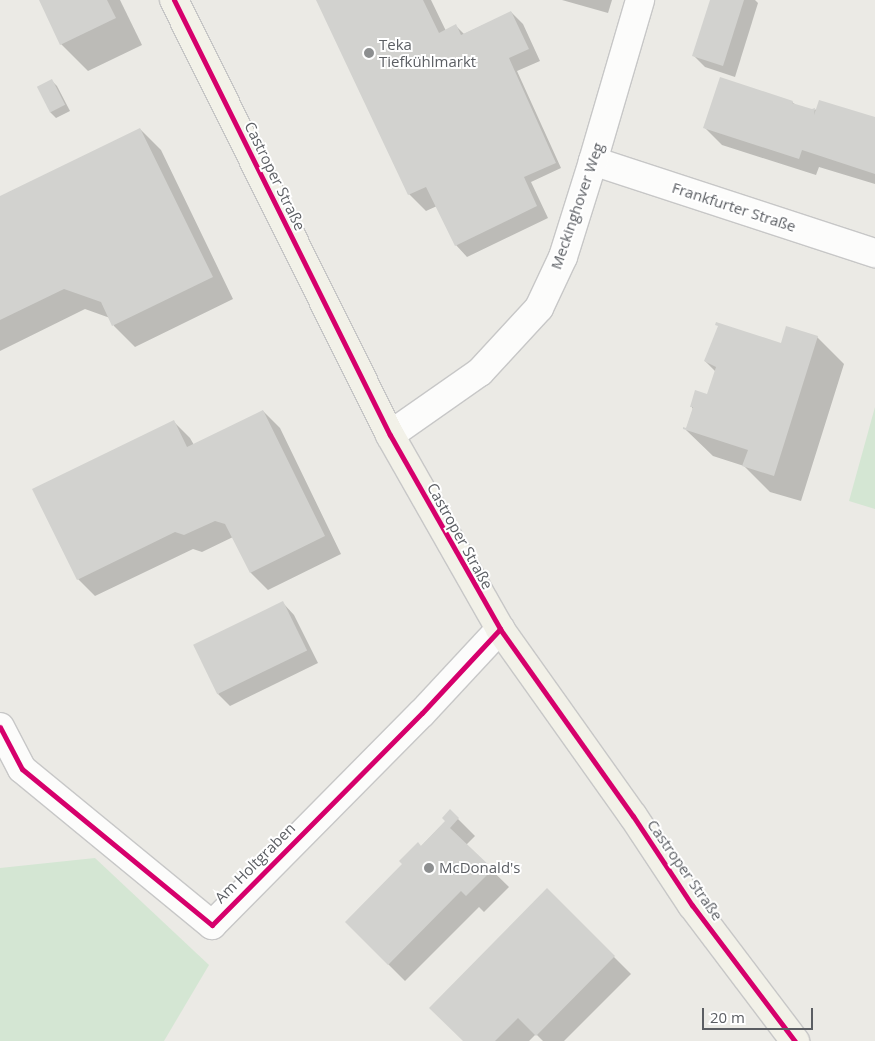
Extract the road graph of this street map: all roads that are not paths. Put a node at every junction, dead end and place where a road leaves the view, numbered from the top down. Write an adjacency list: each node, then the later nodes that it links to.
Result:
1 (174, 0): 5 (main road, Castroper Straße)
2 (640, 0): 3 (street, Meckinghover Weg)
3 (593, 161): 4 (street, Frankfurter Straße); 5 (street, Meckinghover Weg)
4 (875, 253)
5 (390, 435): 6 (main road, Castroper Straße)
6 (500, 629): 7 (street, Am Holtgraben); 8 (main road, Castroper Straße)
7 (0, 727)
8 (795, 1041)

